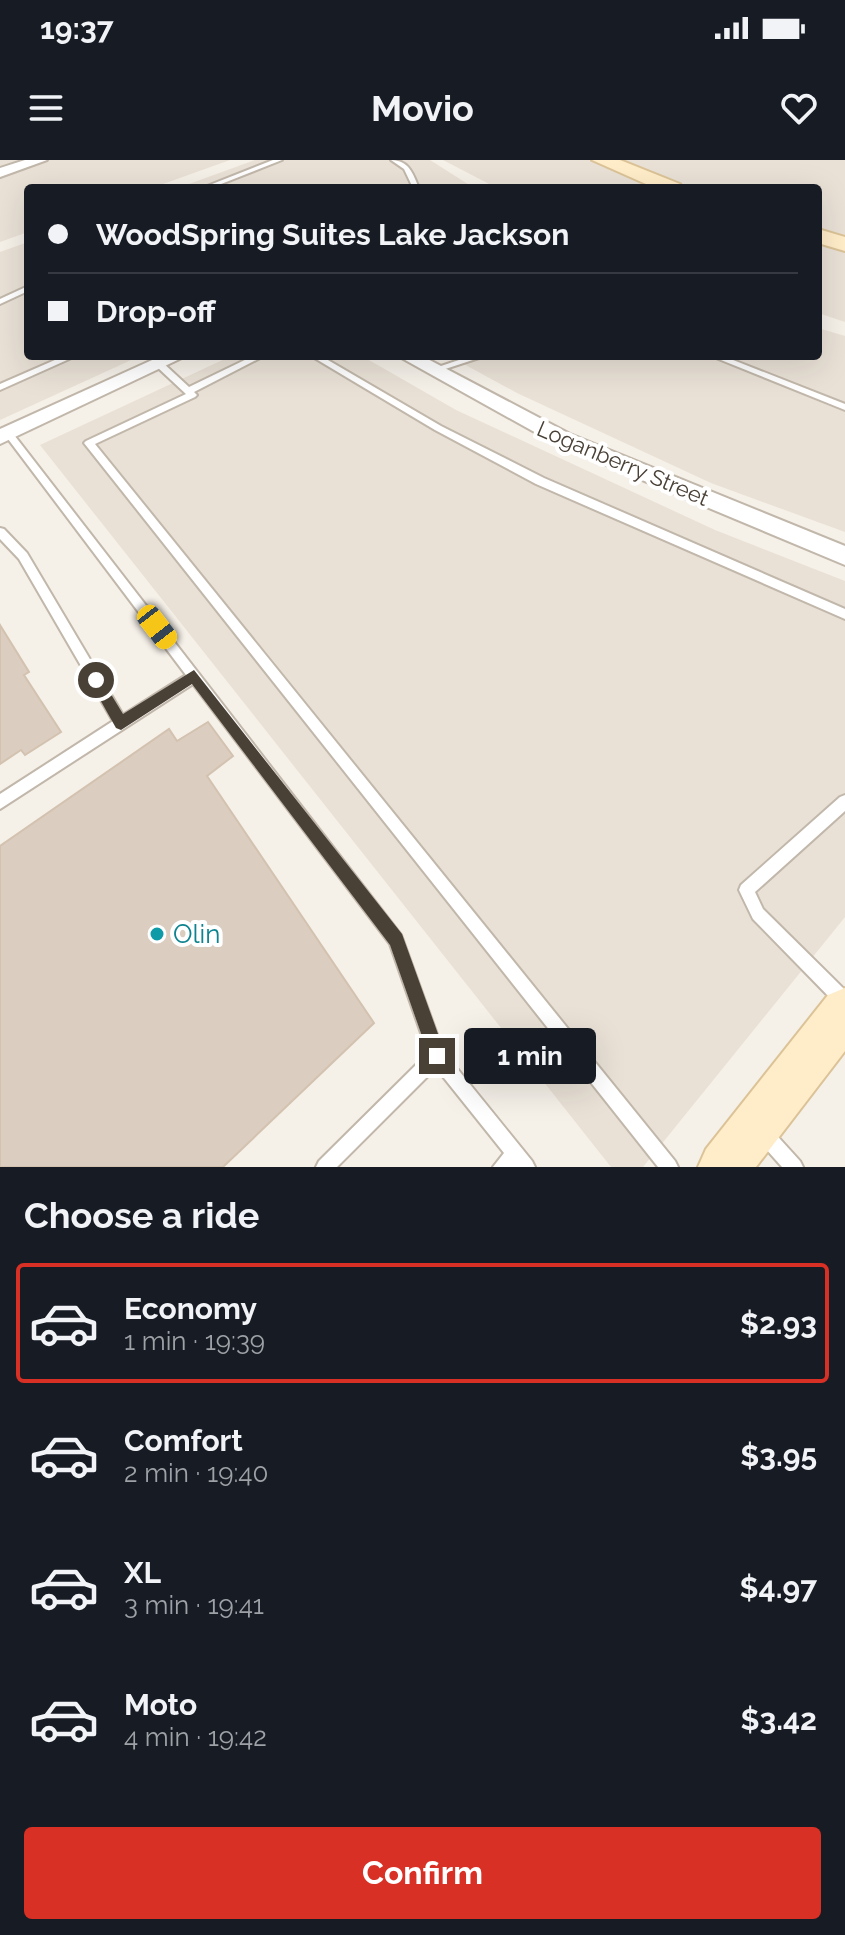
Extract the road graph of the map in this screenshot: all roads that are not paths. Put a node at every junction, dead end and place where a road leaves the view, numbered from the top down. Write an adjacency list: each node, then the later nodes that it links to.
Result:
1 (40, 160): 5 (street)
2 (279, 160): 6 (lane)
3 (394, 160): 7 (lane)
4 (602, 160): 8 (street)
5 (0, 173)
6 (216, 184)
7 (414, 184)
8 (663, 184)
9 (822, 237): 10 (street)
10 (845, 244)
11 (24, 290): 12 (lane)
12 (0, 302)
13 (63, 360): 23 (lane)
14 (168, 360): 24 (lane); 26 (street)
15 (252, 360): 24 (lane)
16 (324, 360): 21 (lane)
17 (335, 360): 21 (lane)
18 (414, 360): 22 (street, Loganberry Street)
19 (467, 360): 22 (lane)
20 (725, 360): 25 (lane)
21 (330, 363): 29 (lane)
22 (433, 370): 28 (street, Loganberry Street)
23 (0, 387)
24 (188, 391): 41 (lane)
25 (845, 407)
26 (4, 435): 30 (lane)
27 (0, 532): 31 (lane)
28 (845, 556)
29 (845, 614)
30 (194, 676): 31 (lane); 36 (lane)
31 (121, 723): 32 (lane)
32 (0, 802)
33 (845, 802): 34 (lane)
34 (845, 1001)
35 (845, 1012): 37 (street)
36 (437, 1056): 38 (lane); 39 (lane)
37 (756, 1126): 42 (street); 43 (lane)
38 (520, 1160): 40 (lane)
39 (325, 1167)
40 (502, 1167)
41 (669, 1167)
42 (724, 1167)
43 (794, 1167)

